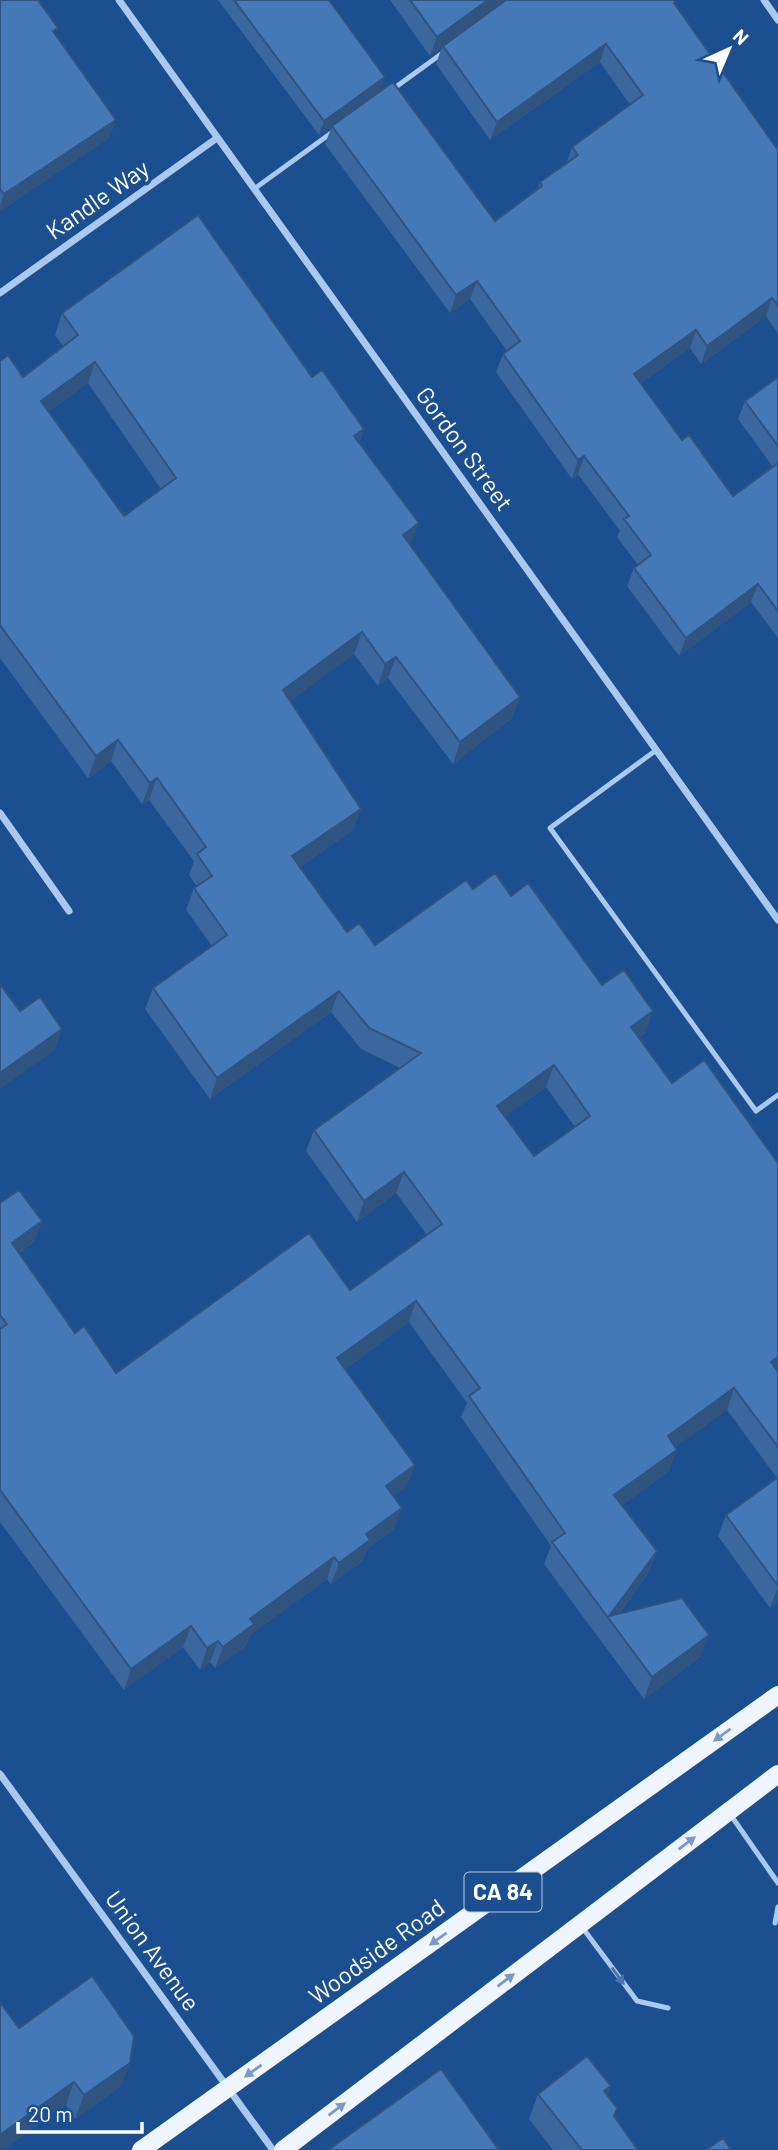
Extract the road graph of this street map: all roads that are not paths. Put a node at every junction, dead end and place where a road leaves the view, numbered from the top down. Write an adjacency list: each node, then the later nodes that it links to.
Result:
1 (119, 0): 7 (street, Gordon Street)
2 (764, 0): 3 (street)
3 (778, 20)
4 (451, 47): 5 (lane)
5 (385, 94)
6 (341, 126): 8 (lane)
7 (218, 138): 8 (street, Gordon Street); 9 (street, Kandle Way)
8 (254, 189): 10 (street, Gordon Street)
9 (0, 293)
10 (655, 751): 13 (street, Gordon Street); 14 (lane)
11 (0, 813): 12 (street)
12 (69, 911)
13 (778, 920)
14 (778, 1095)
15 (778, 1695): 24 (main road, Woodside Road / CA 84, one-way to 24)
16 (0, 1774): 24 (street, Union Avenue)
17 (778, 1774): 18 (main road, CA 84)
18 (728, 1812): 19 (lane); 22 (main road, CA 84, one-way to 18)
19 (778, 1883)
20 (778, 1907): 21 (lane)
21 (775, 1923)
22 (580, 1924): 23 (lane, one-way to 23); 27 (main road, CA 84, one-way to 22)
23 (668, 2008)
24 (229, 2089): 25 (main road, Woodside Road / CA 84); 26 (street, Union Avenue)
25 (141, 2150)
26 (273, 2150)
27 (283, 2150)

